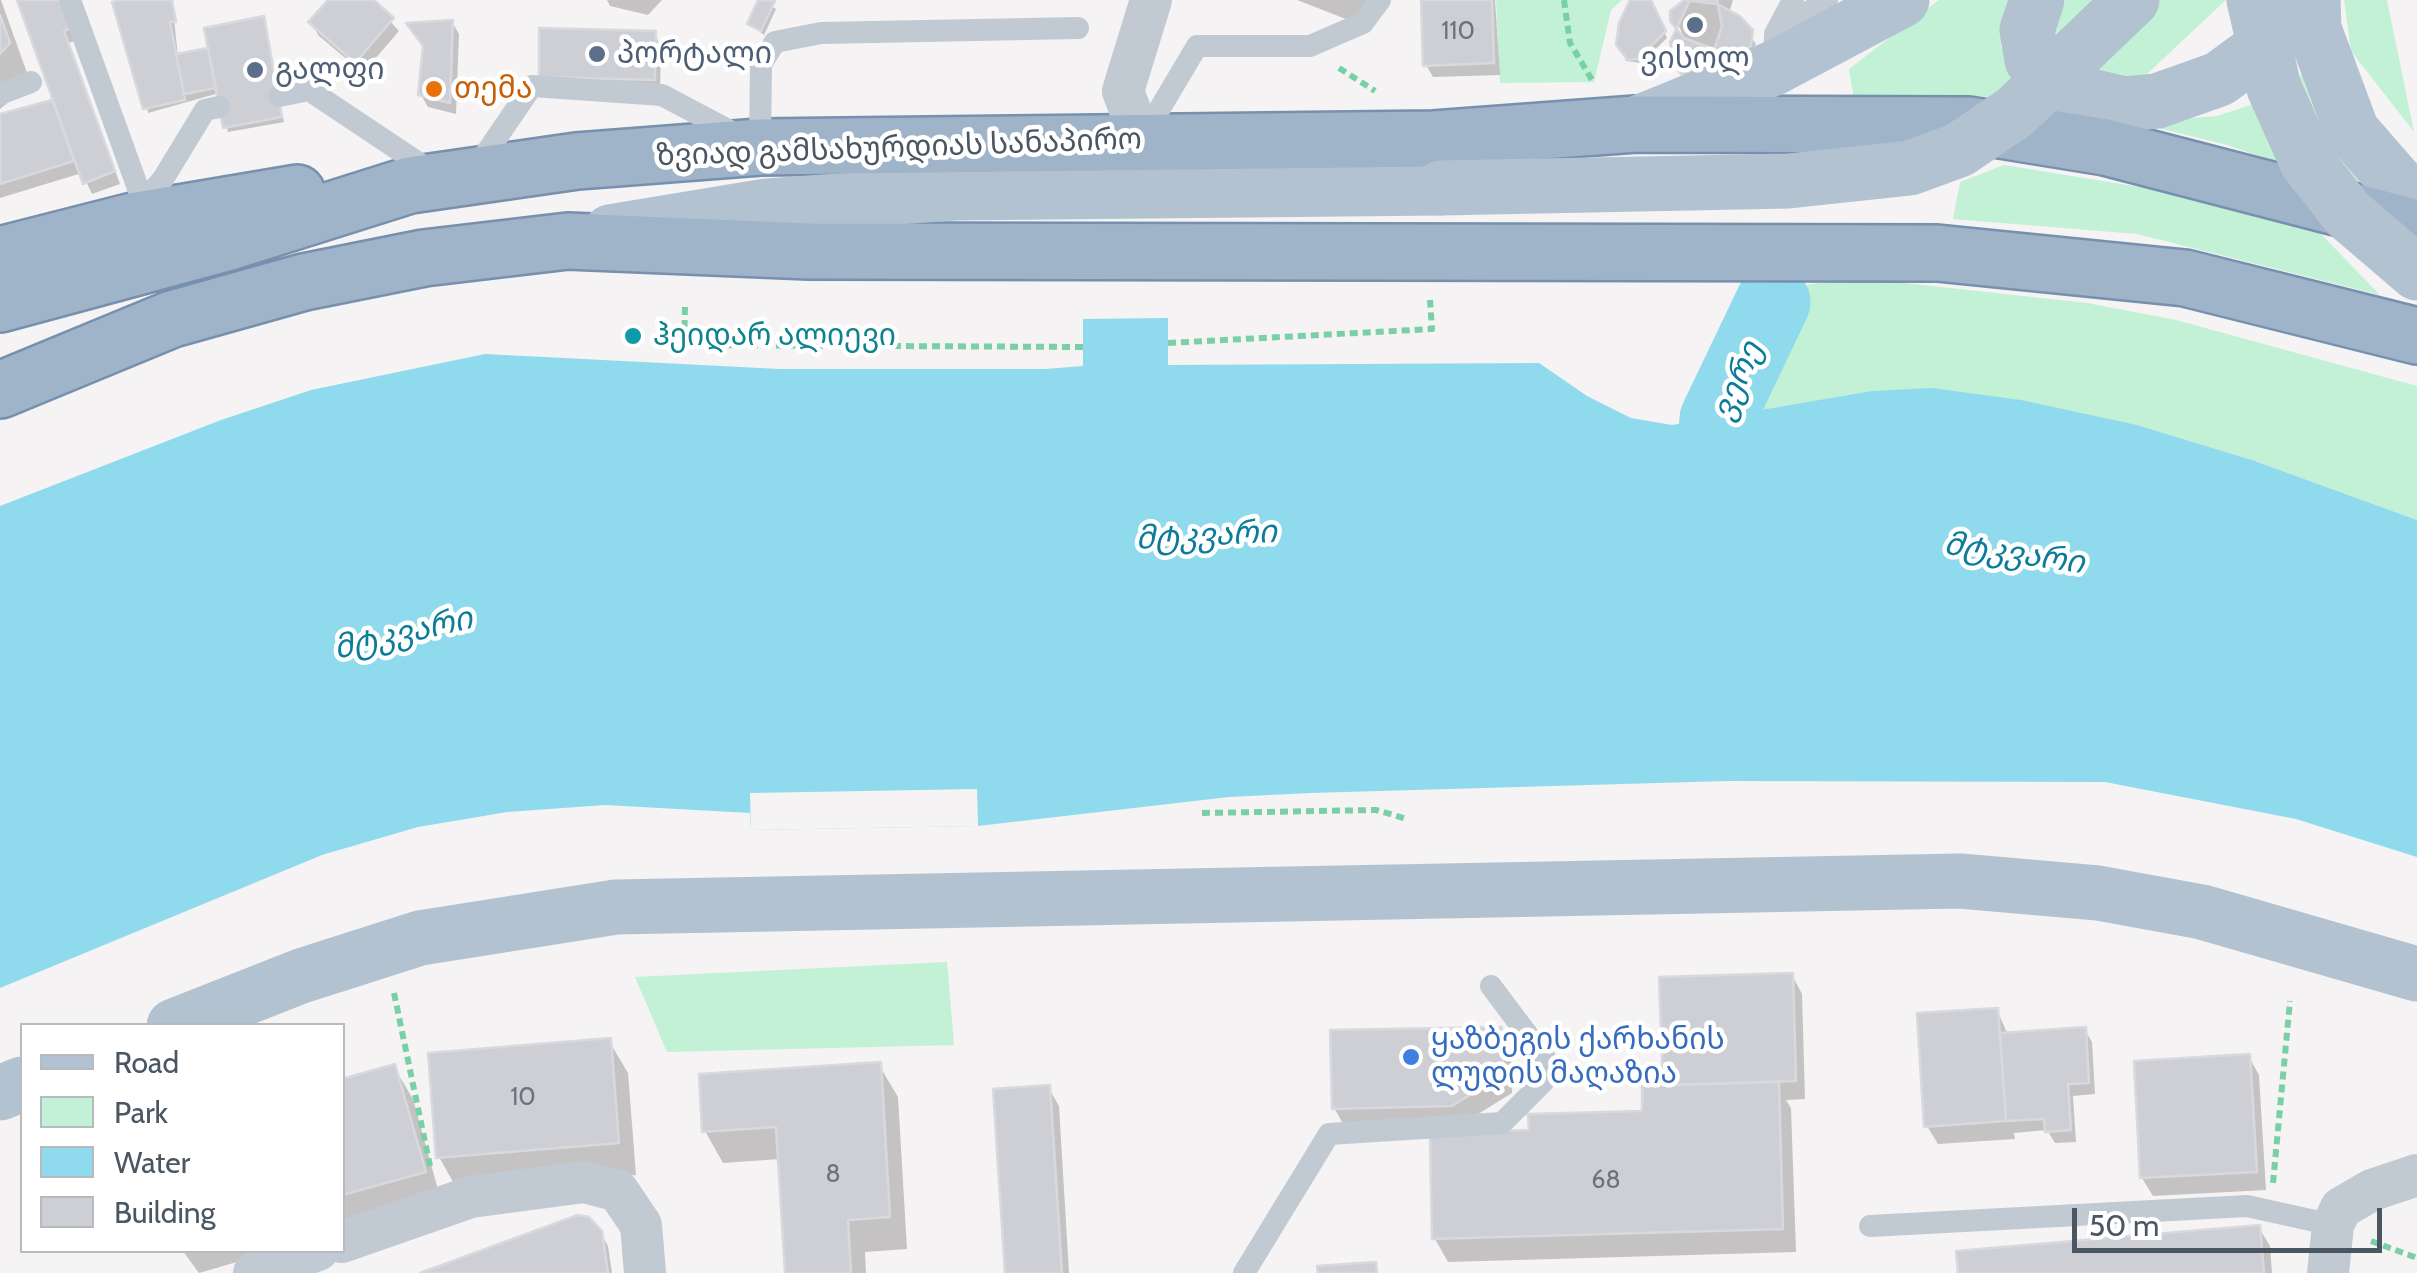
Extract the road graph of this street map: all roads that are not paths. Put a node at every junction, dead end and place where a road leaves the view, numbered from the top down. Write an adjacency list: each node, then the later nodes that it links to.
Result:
1 (70, 0): 23 (lane)
2 (1151, 0): 19 (street)
3 (1380, 0): 19 (lane)
4 (1794, 0): 13 (lane)
5 (1827, 0): 13 (lane)
6 (1902, 0): 13 (main road)
7 (2037, 0): 10 (main road)
8 (2132, 0): 25 (main road, ზვიად გამსახურდიას სანაპირო, bridge)
9 (2254, 0): 27 (main road, bridge)
10 (2292, 0)
11 (2313, 0): 22 (main road)
12 (1078, 28): 20 (lane)
13 (1774, 51): 17 (main road)
14 (32, 82): 15 (lane)
15 (0, 94)
16 (279, 96): 21 (lane)
17 (1621, 105): 19 (highway, ზვიად გამსახურდიას სანაპირო); 24 (highway, ზვიად გამსახურდიას სანაპირო)
18 (219, 107): 23 (lane)
19 (1141, 140): 20 (highway, ზვიად გამსახურდიას სანაპირო)
20 (760, 148): 21 (highway, ზვიად გამსახურდიას სანაპირო); 21 (lane)
21 (441, 180): 23 (highway); 28 (highway, ზვიად გამსახურდიას სანაპირო)
22 (2417, 199)
23 (140, 211): 26 (highway)
24 (2417, 228)
25 (568, 241): 29 (highway, ზვიად გამსახურდიას სანაპირო); 30 (highway, ზვიად გამსახურდიას სანაპირო)
26 (0, 255)
27 (2417, 273)
28 (0, 304)
29 (172, 319): 31 (highway); 32 (highway, ზვიად გამსახურდიას სანაპირო)
30 (2417, 336)
31 (0, 356)
32 (0, 390)
33 (2417, 974): 35 (main road)
34 (1491, 986): 43 (lane)
35 (182, 1023)
36 (2417, 1175): 37 (street)
37 (2333, 1225): 38 (lane); 44 (street)
38 (1870, 1226)
39 (345, 1241): 42 (street)
40 (310, 1253): 41 (street)
41 (254, 1273)
42 (645, 1273)
43 (1244, 1273)
44 (2328, 1273)

